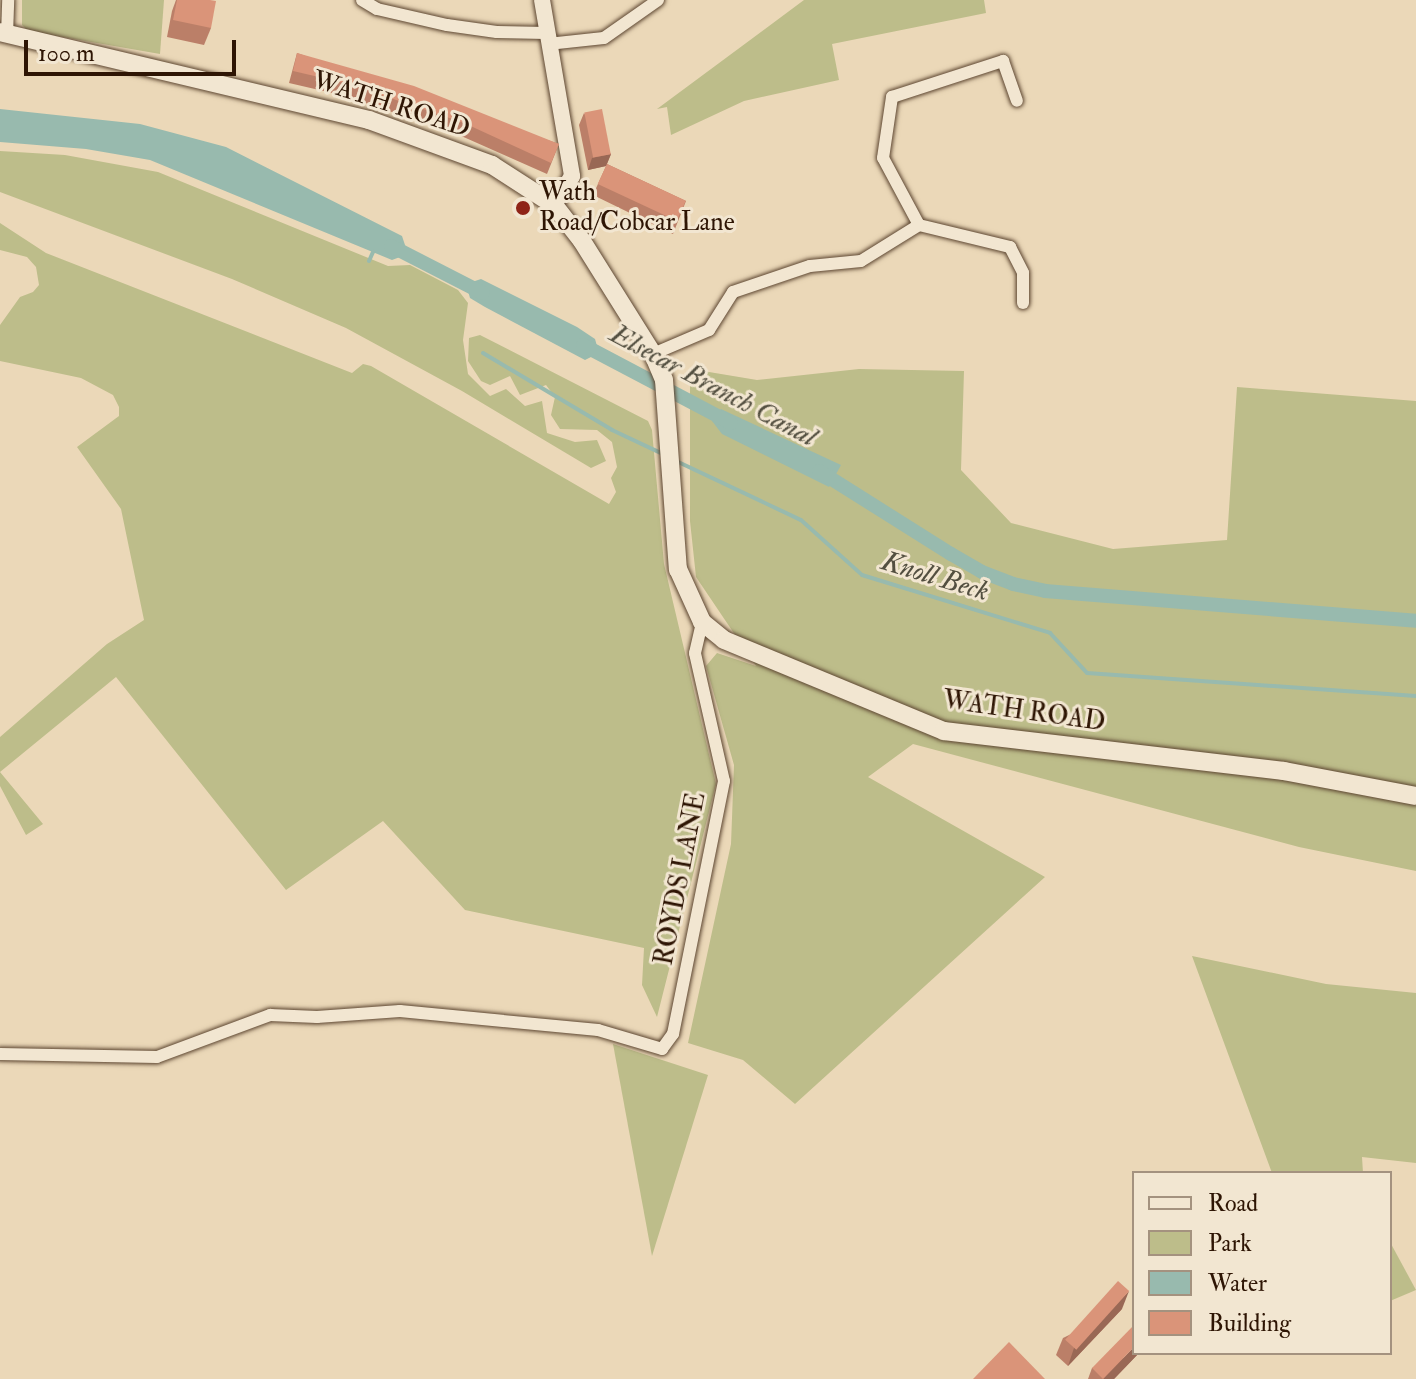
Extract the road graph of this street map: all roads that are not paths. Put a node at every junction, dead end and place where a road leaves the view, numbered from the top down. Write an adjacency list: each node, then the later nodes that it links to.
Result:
1 (8, 0): 5 (street)
2 (362, 0): 6 (street)
3 (542, 0): 6 (street)
4 (658, 0): 6 (street)
5 (4, 33): 8 (main road, WATH ROAD)
6 (547, 38): 8 (street)
7 (1017, 101): 9 (street)
8 (554, 205): 11 (main road, WATH ROAD)
9 (919, 225): 10 (street); 11 (street)
10 (1023, 303)
11 (653, 354): 12 (main road, WATH ROAD)
12 (702, 622): 13 (main road, WATH ROAD); 14 (street, ROYDS LANE)
13 (1416, 796)
14 (0, 1054)

